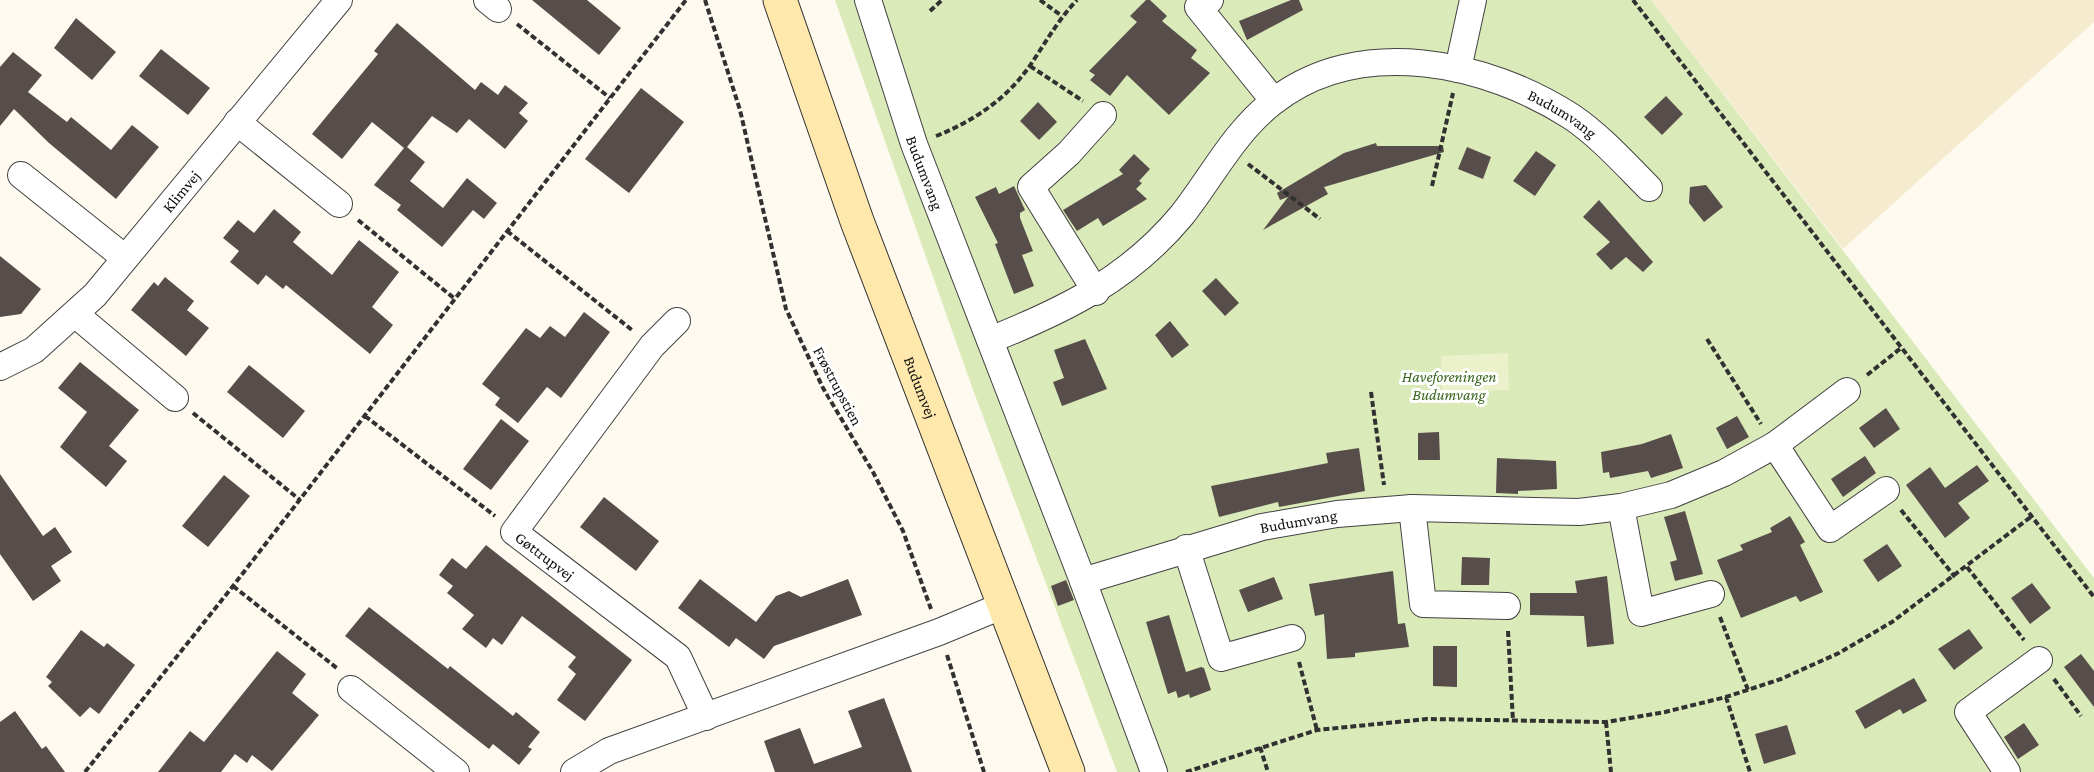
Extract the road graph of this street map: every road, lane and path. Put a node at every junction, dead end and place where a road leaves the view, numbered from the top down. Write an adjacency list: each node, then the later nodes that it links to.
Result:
1 (339, 0): 20 (street, Klimvej)
2 (686, 0): 17 (path)
3 (705, 0): 59 (path, Frøstrupstien)
4 (780, 0): 57 (street, Budumvej)
5 (868, 0): 21 (street, Budumvang)
6 (942, 0): 13 (path)
7 (1040, 0): 14 (path)
8 (1077, 0): 14 (path)
9 (1210, 0): 18 (street)
10 (1473, 0): 16 (street)
11 (1633, 0): 37 (path)
12 (493, 5): 17 (path)
13 (930, 11)
14 (1062, 16): 15 (path)
15 (1030, 66): 19 (path); 21 (path)
16 (1458, 69): 18 (street, Budumvang); 24 (path); 25 (street, Budumvang)
17 (610, 99): 28 (path)
18 (1274, 101): 22 (street, Budumvang)
19 (1103, 115): 30 (street)
20 (237, 122): 26 (street); 29 (street, Klimvej)
21 (914, 144): 35 (street, Budumvang)
22 (1229, 149): 27 (path); 30 (street, Budumvang)
23 (21, 175): 29 (street)
24 (1432, 186)
25 (1649, 188)
26 (339, 204): 31 (path)
27 (1320, 219)
28 (507, 231): 31 (path); 36 (path)
29 (125, 258): 32 (street, Klimvej)
30 (1096, 292): 35 (street, Budumvang)
31 (455, 299): 42 (path)
32 (75, 314): 38 (street, Klimvej); 41 (street)
33 (677, 321): 36 (street, Gøttrupvej)
34 (1707, 339): 43 (path)
35 (990, 340): 53 (street, Budumvang)
36 (652, 346): 49 (street, Gøttrupvej)
37 (1901, 348): 39 (path); 48 (path)
38 (0, 367)
39 (1847, 391): 43 (street, Budumvang)
40 (1371, 392): 47 (path)
41 (175, 398): 45 (path)
42 (365, 416): 45 (path); 49 (path)
43 (1775, 445): 44 (street); 46 (street, Budumvang)
44 (1886, 490): 52 (path)
45 (300, 500): 54 (path)
46 (1621, 507): 47 (street, Budumvang); 55 (street)
47 (1400, 508): 50 (street, Budumvang); 58 (street)
48 (2032, 516): 51 (path); 56 (path)
49 (514, 532): 66 (street, Gøttrupvej)
50 (1186, 548): 53 (street, Budumvang); 60 (street)
51 (1967, 567): 52 (path); 61 (path)
52 (1955, 577): 63 (path)
53 (1083, 581): 77 (street, Budumvang)
54 (233, 586): 62 (path); 72 (path)
55 (1711, 594): 63 (path)
56 (2094, 597)
57 (1004, 605): 59 (street); 76 (street, Budumvej)
58 (1507, 606): 67 (path)
59 (939, 632): 66 (street); 75 (path, Frøstrupstien)
60 (1292, 638): 69 (path)
61 (2039, 660): 65 (path); 82 (street)
62 (351, 689): 73 (street)
63 (1748, 690): 64 (path)
64 (1726, 697): 68 (path); 81 (path)
65 (2081, 716)
66 (705, 717): 71 (street)
67 (1513, 722): 68 (path); 69 (path)
68 (1606, 722): 80 (path)
69 (1317, 730): 70 (path)
70 (1260, 747): 78 (path); 79 (path)
71 (613, 761): 74 (street)
72 (85, 772)
73 (456, 772)
74 (574, 772)
75 (984, 772)
76 (1068, 772)
77 (1154, 772)
78 (1186, 772)
79 (1268, 772)
80 (1611, 772)
81 (1750, 772)
82 (2007, 772)

